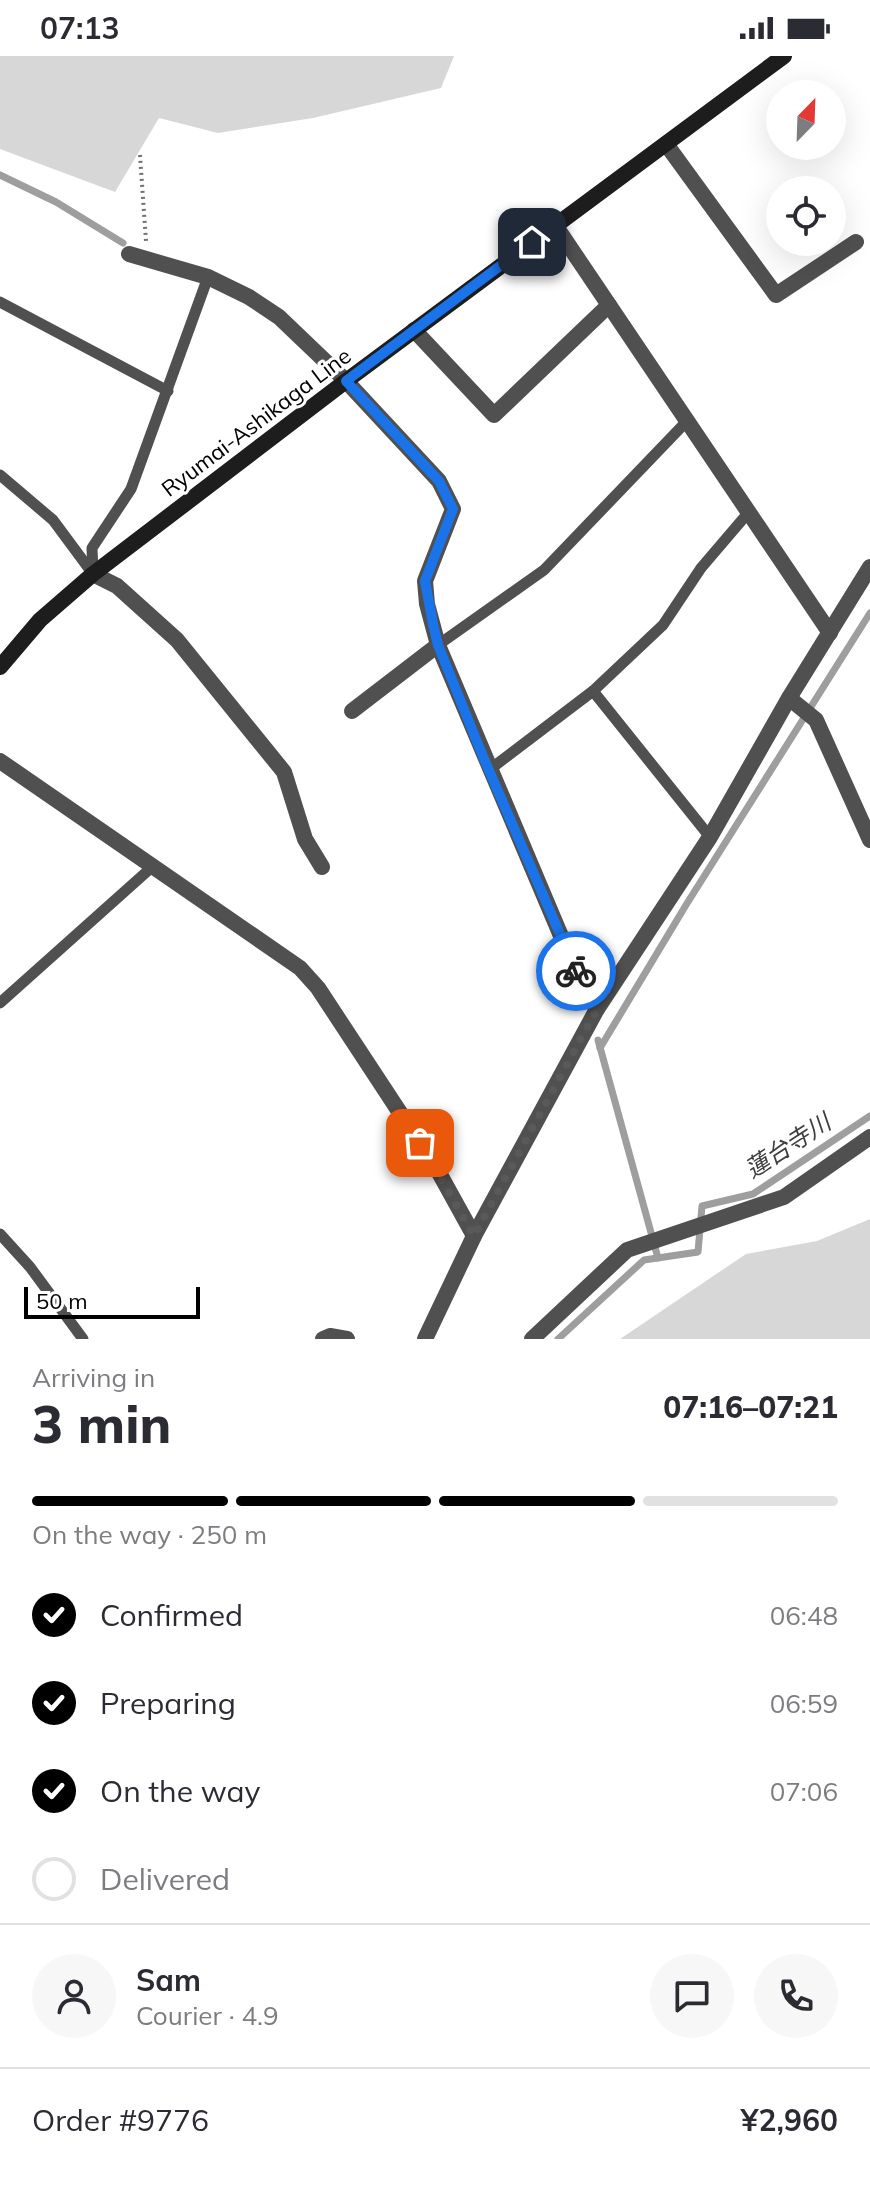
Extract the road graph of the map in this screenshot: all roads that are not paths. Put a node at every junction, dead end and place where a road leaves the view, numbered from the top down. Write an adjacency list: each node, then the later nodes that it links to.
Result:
1 (784, 56): 2 (main road, Ryumai-Ashikaga Line)
2 (666, 144): 3 (main road, Ryumai-Ashikaga Line); 4 (street)
3 (555, 225): 8 (street); 9 (main road, Ryumai-Ashikaga Line)
4 (856, 242)
5 (138, 256): 6 (street)
6 (208, 277): 10 (street); 11 (lane)
7 (0, 302): 11 (lane)
8 (609, 305): 9 (street); 12 (street)
9 (414, 330): 10 (main road, Ryumai-Ashikaga Line)
10 (346, 381): 16 (main road, Ryumai-Ashikaga Line); 18 (street)
11 (168, 391): 16 (lane)
12 (687, 421): 14 (street); 18 (lane)
13 (0, 475): 16 (lane)
14 (748, 513): 17 (street); 20 (lane)
15 (870, 567): 17 (street)
16 (93, 574): 19 (main road, Ryumai-Ashikaga Line); 28 (street)
17 (830, 633): 21 (street)
18 (438, 645): 22 (street); 24 (street)
19 (0, 667)
20 (593, 691): 24 (lane); 25 (lane)
21 (789, 698): 25 (street); 26 (street)
22 (352, 711)
23 (0, 761): 27 (street)
24 (489, 770): 30 (street)
25 (710, 837): 30 (street)
26 (870, 840)
27 (152, 867): 29 (lane); 33 (street)
28 (322, 867)
29 (0, 1003)
30 (597, 1009): 33 (street)
31 (870, 1137): 38 (street)
32 (0, 1234): 34 (lane)
33 (474, 1236): 37 (street)
34 (83, 1339)
35 (323, 1339): 36 (street)
36 (347, 1339)
37 (425, 1339)
38 (532, 1339)

